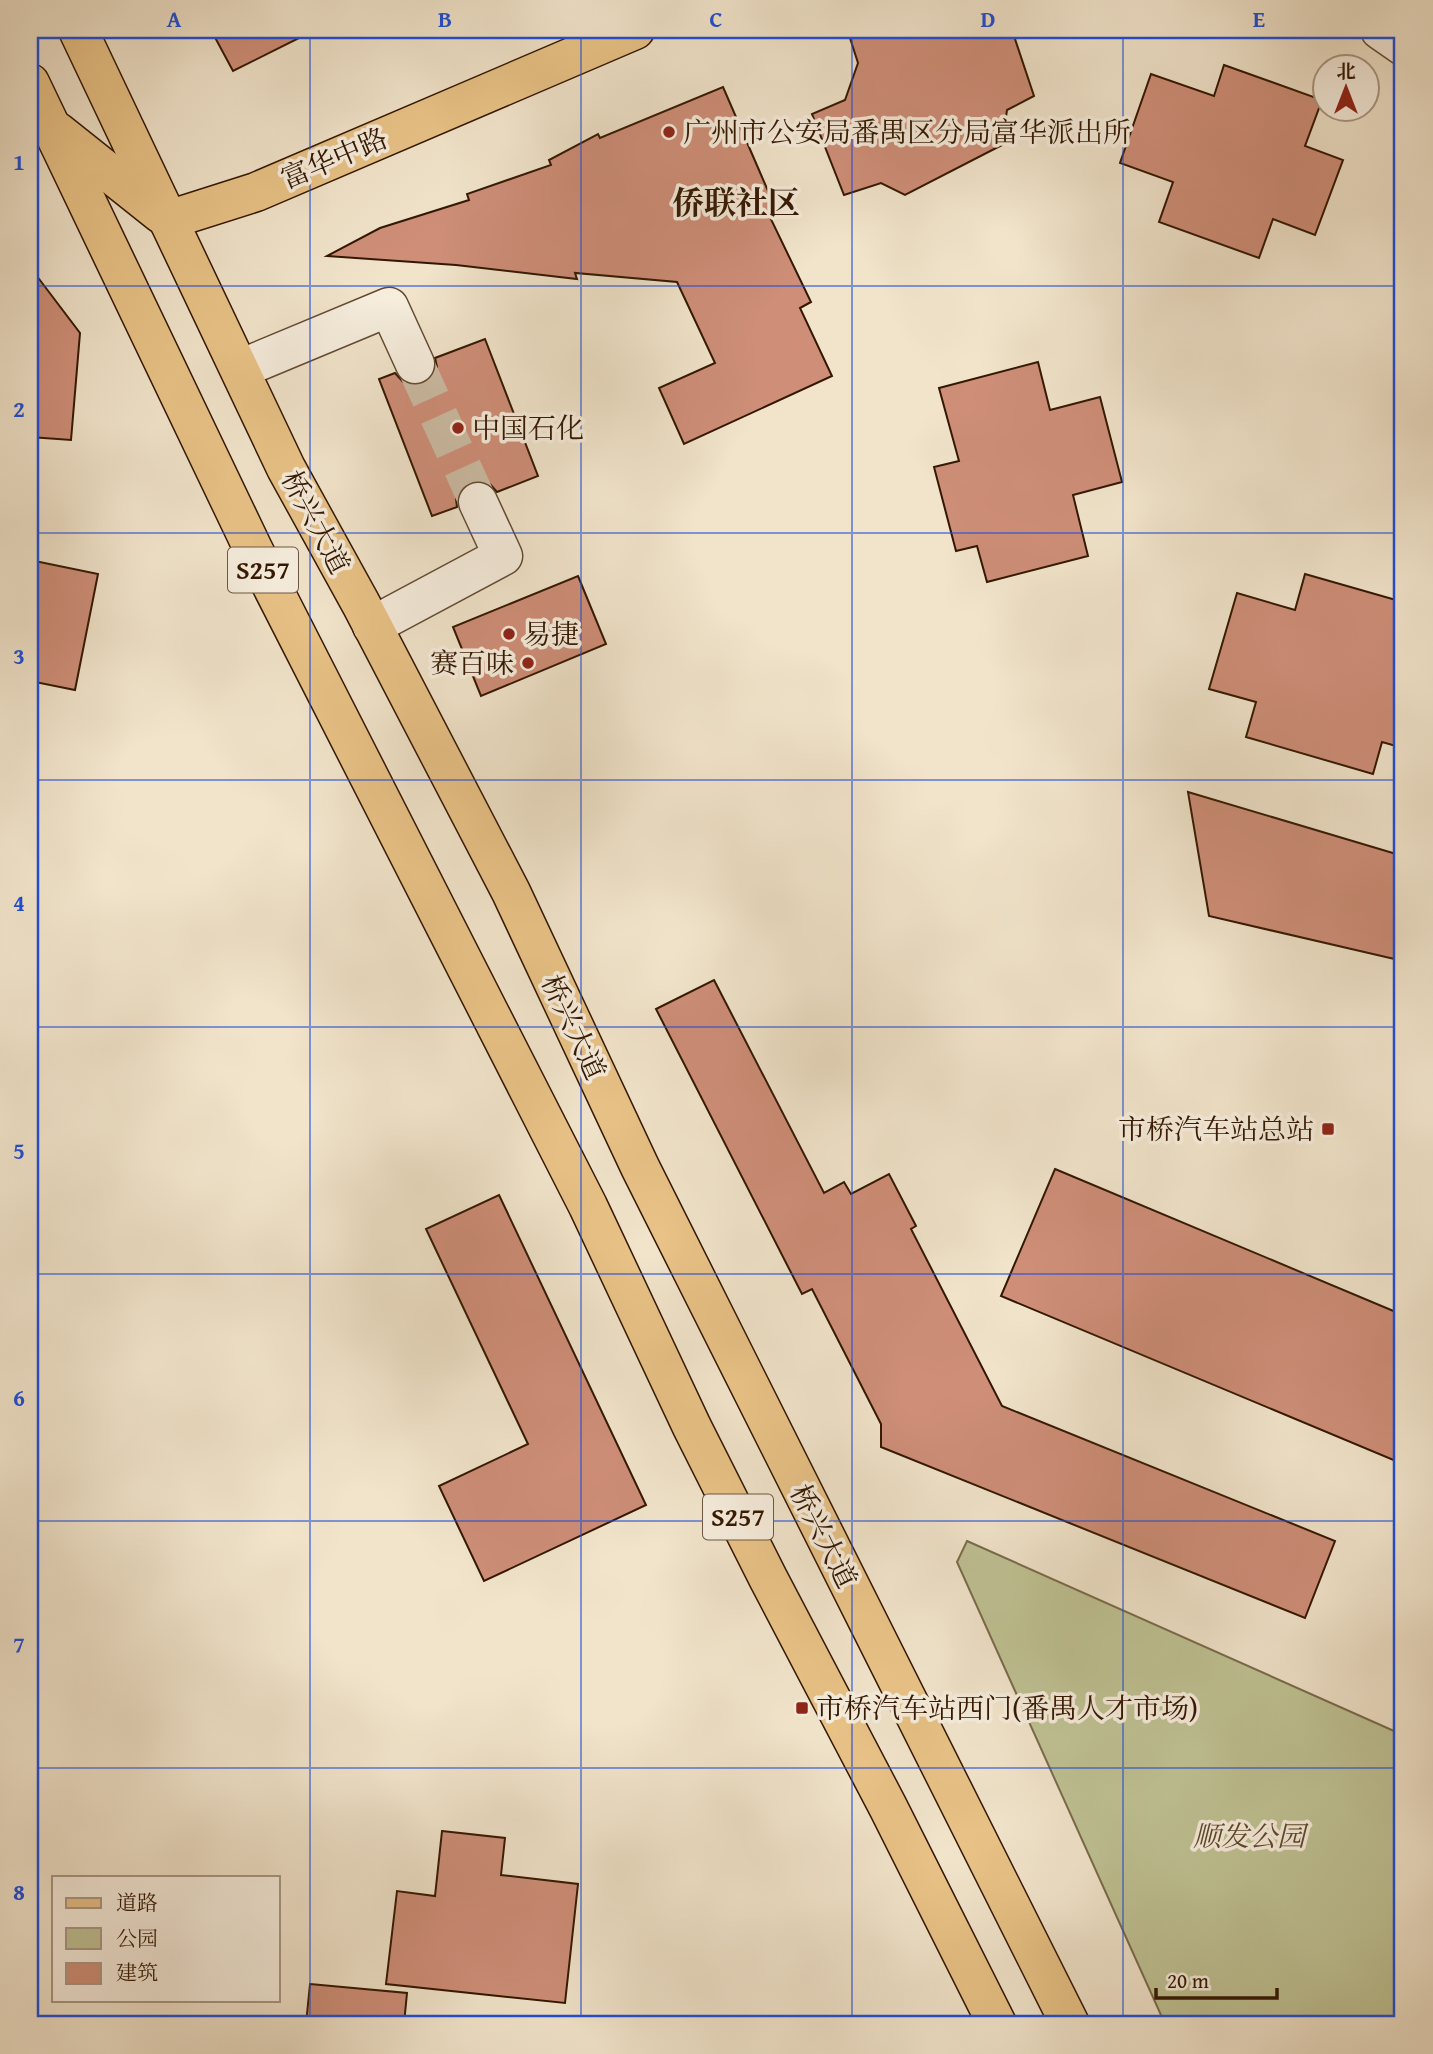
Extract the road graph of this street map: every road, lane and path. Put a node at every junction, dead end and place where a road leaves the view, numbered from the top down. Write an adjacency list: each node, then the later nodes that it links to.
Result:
1 (78, 30): 7 (main road, 桥兴大道 / S257)
2 (635, 30): 7 (main road, 富华中路)
3 (1380, 30): 4 (street)
4 (1403, 46)
5 (30, 83): 6 (main road, S257)
6 (41, 122): 7 (main road); 12 (main road, S257)
7 (168, 220): 9 (main road, 桥兴大道 / S257)
8 (415, 364): 9 (street)
9 (240, 369): 11 (main road, 桥兴大道 / S257)
10 (478, 502): 11 (street)
11 (372, 626): 13 (main road, 桥兴大道 / S257)
12 (997, 2024)
13 (1070, 2024)

